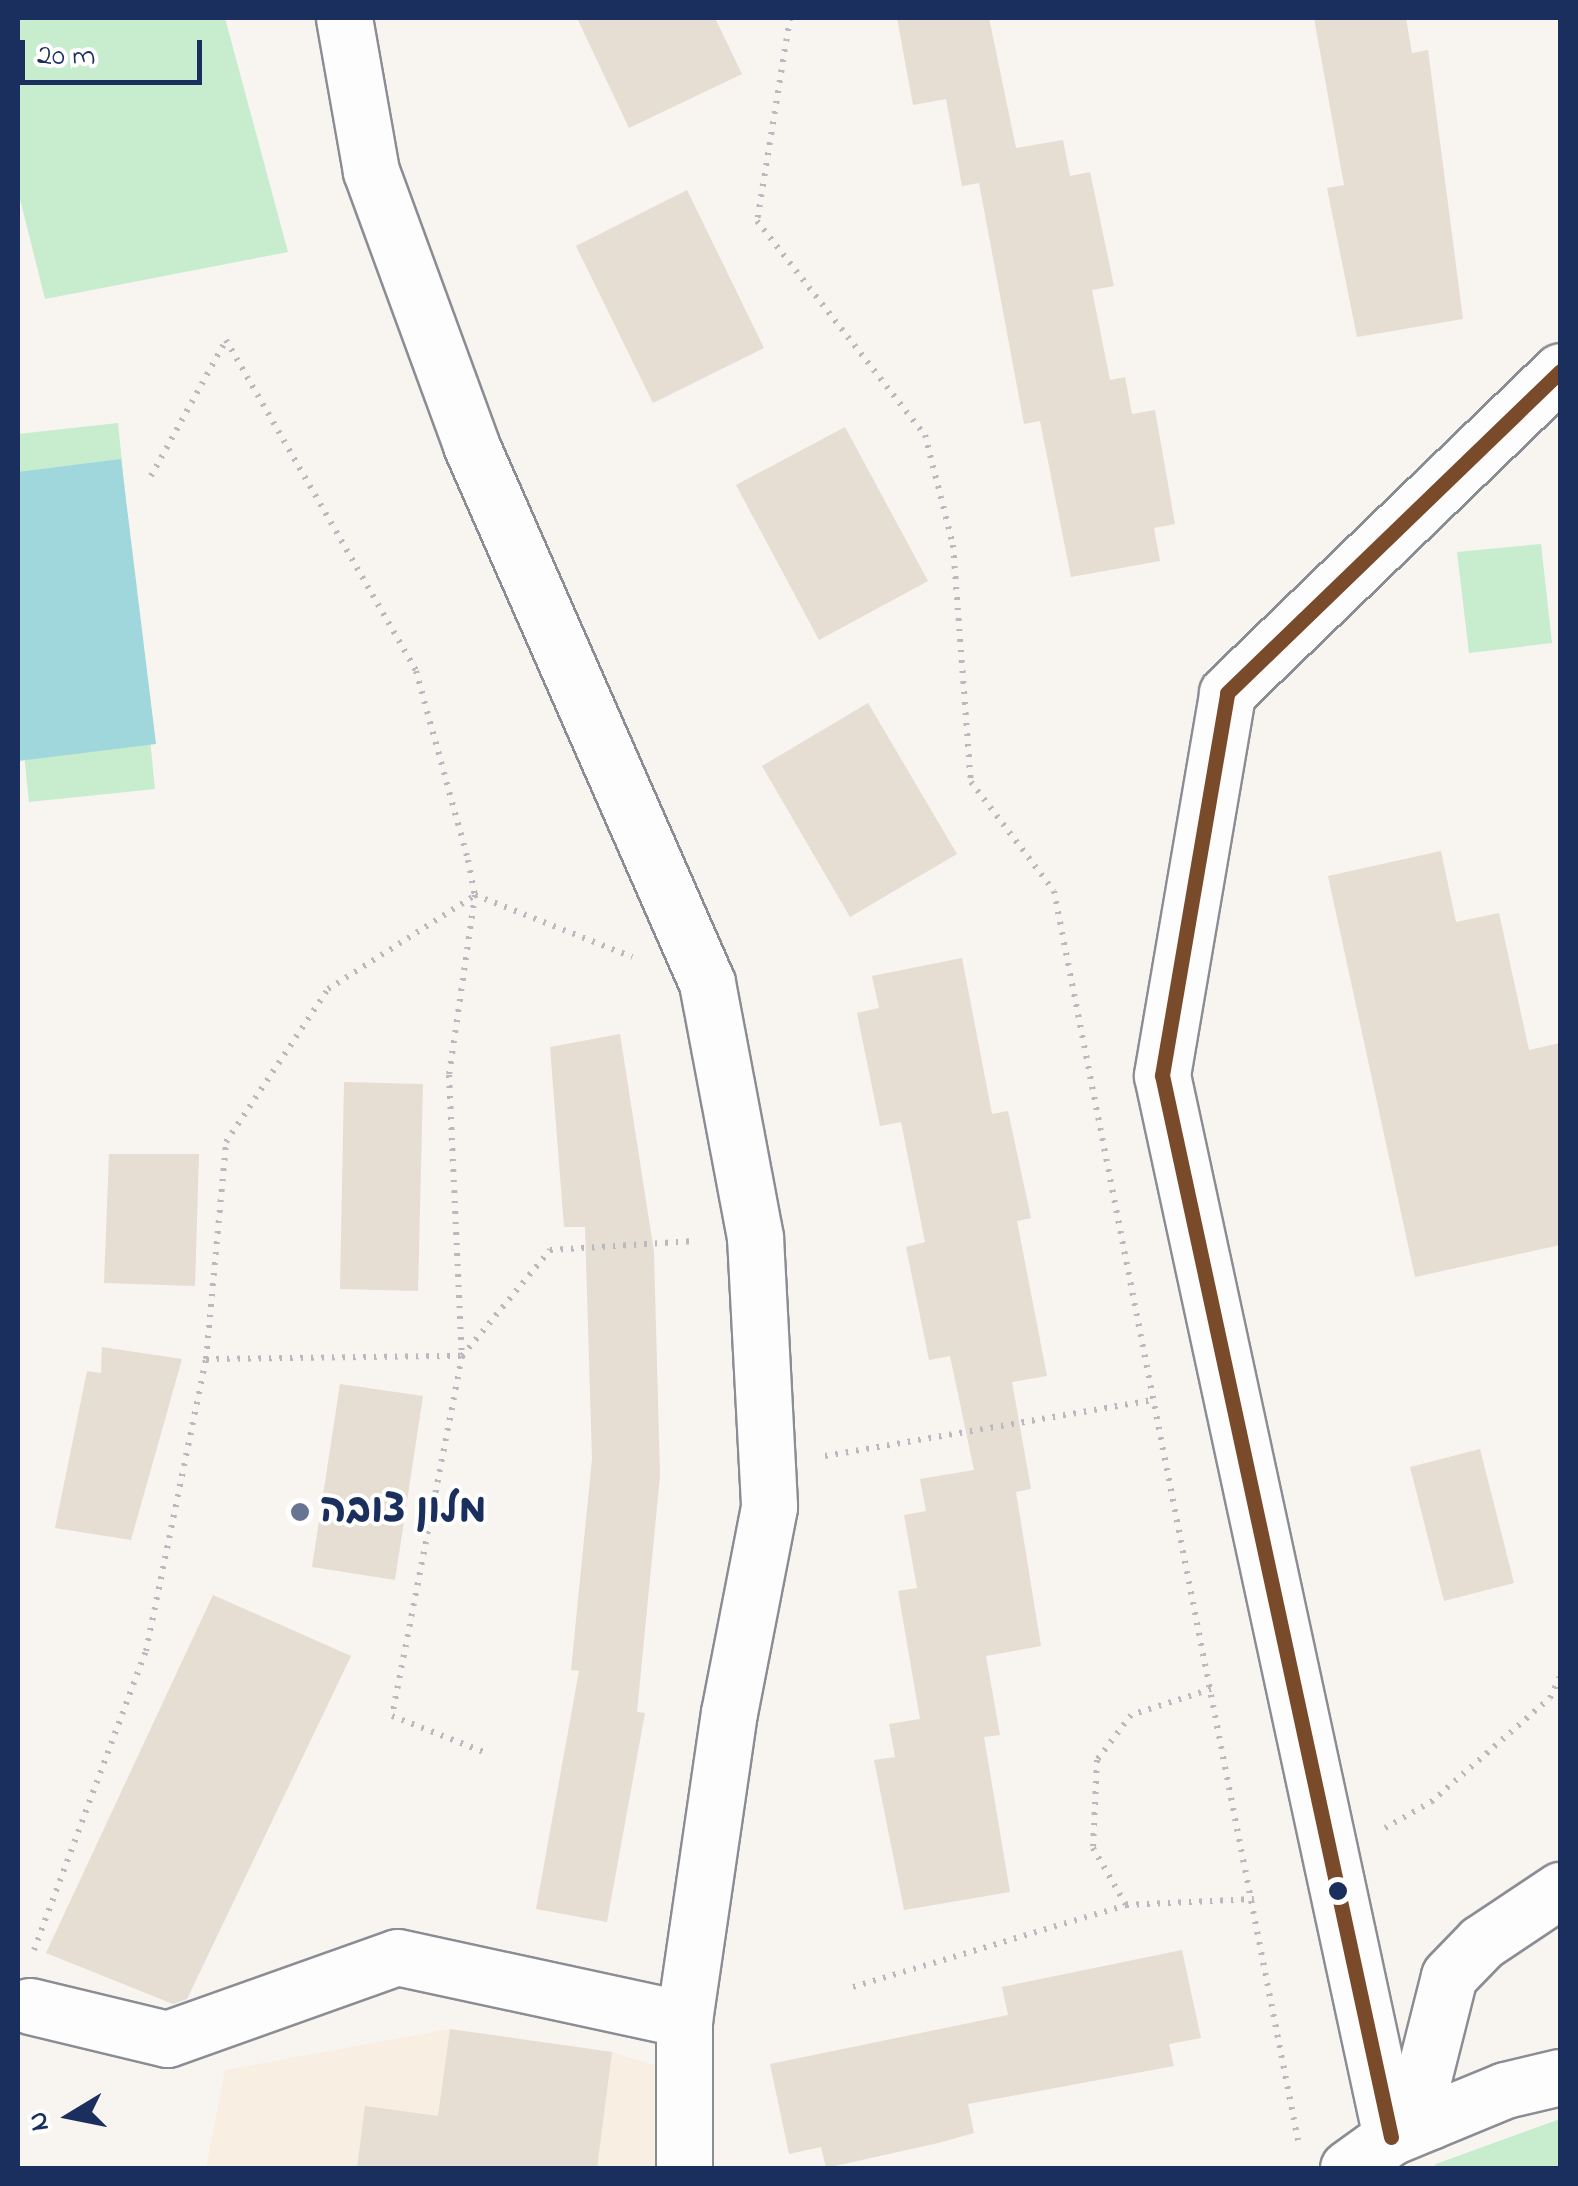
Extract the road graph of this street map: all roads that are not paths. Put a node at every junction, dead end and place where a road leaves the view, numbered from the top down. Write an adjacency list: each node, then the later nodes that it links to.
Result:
1 (344, 18): 5 (street)
2 (1560, 371): 7 (street)
3 (1560, 1890): 7 (street)
4 (30, 2006): 5 (street)
5 (684, 2019): 9 (street)
6 (1560, 2077): 7 (street)
7 (1411, 2129): 8 (street)
8 (1324, 2159)
9 (684, 2168)

